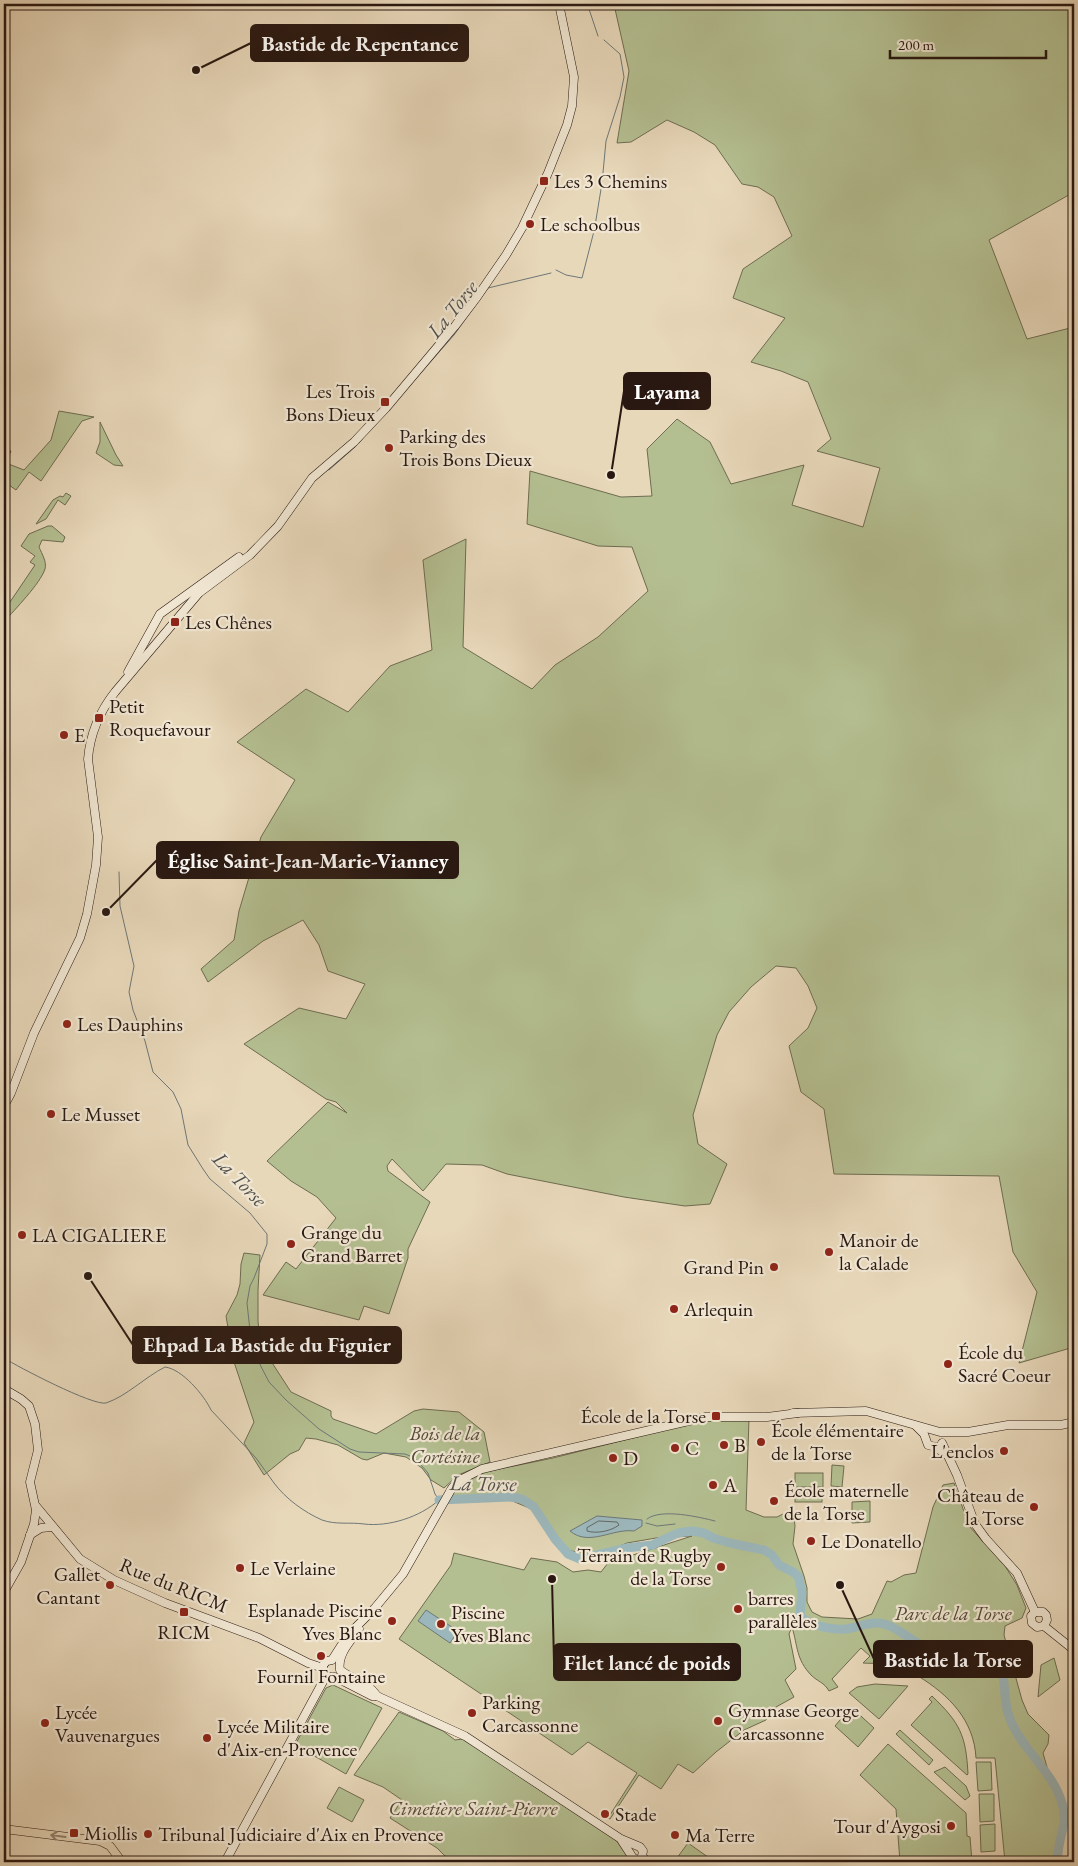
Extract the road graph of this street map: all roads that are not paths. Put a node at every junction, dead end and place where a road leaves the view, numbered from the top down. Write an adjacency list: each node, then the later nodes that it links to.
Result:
1 (559, 4): 2 (main road)
2 (263, 541): 3 (main road); 4 (main road)
3 (174, 604): 4 (main road); 5 (main road)
4 (180, 616): 6 (main road)
5 (142, 646): 6 (main road); 7 (main road)
6 (150, 652): 7 (main road)
7 (122, 683): 8 (main road)
8 (4, 1106)
9 (4, 1389): 15 (main road)
10 (1074, 1422): 14 (main road)
11 (914, 1425): 12 (main road); 13 (main road); 20 (main road)
12 (931, 1430): 13 (main road); 14 (main road)
13 (926, 1437): 14 (main road)
14 (940, 1440): 17 (main road)
15 (40, 1522): 16 (main road); 21 (main road, Rue du RICM)
16 (4, 1592)
17 (1035, 1612): 18 (main road); 18 (main road)
18 (1044, 1626): 19 (main road)
19 (1074, 1650)
20 (337, 1665): 21 (main road); 23 (main road); 24 (main road)
21 (322, 1668): 22 (main road)
22 (326, 1676): 23 (main road); 29 (main road)
23 (335, 1677): 24 (main road)
24 (377, 1696): 26 (main road)
25 (4, 1829): 28 (main road, one-way to 25)
26 (633, 1850): 27 (main road); 27 (main road)
27 (643, 1860)
28 (122, 1862)
29 (225, 1862)

